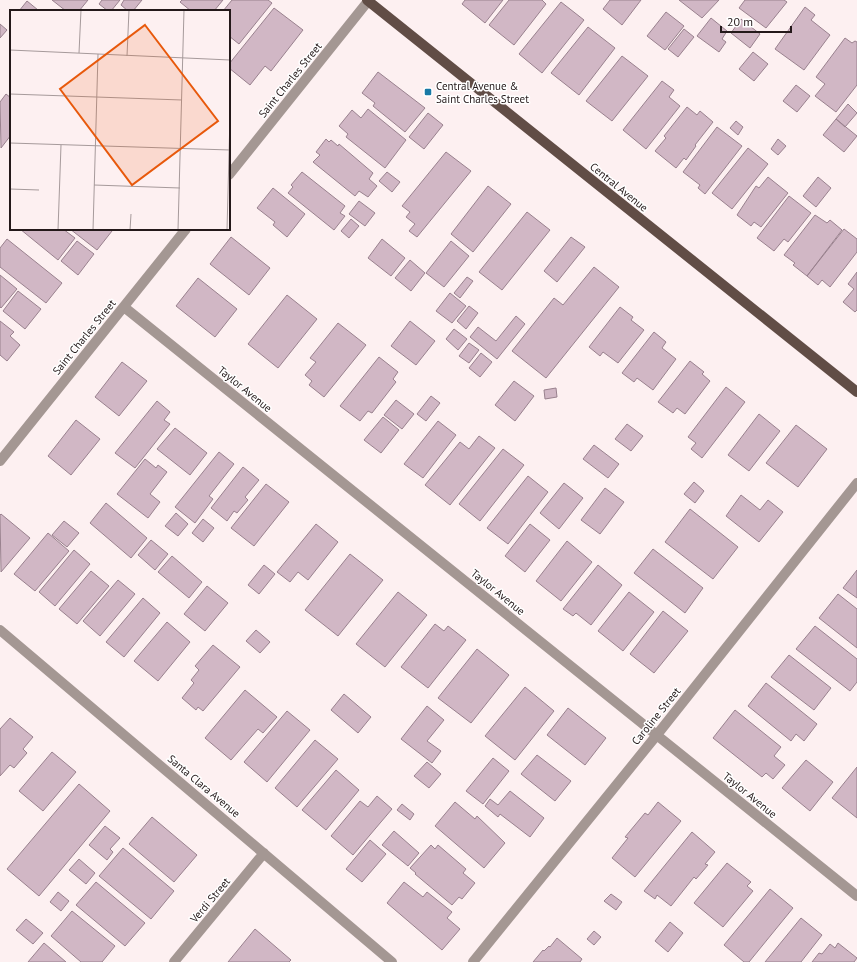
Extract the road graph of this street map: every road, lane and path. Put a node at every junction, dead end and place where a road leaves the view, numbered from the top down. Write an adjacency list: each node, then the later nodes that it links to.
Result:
1 (368, 0): 2 (street, Saint Charles Street); 5 (main road, Central Avenue)
2 (230, 174)
3 (185, 230): 4 (street, Saint Charles Street)
4 (124, 307): 6 (street, Saint Charles Street); 9 (street, Taylor Avenue)
5 (857, 392)
6 (0, 461)
7 (857, 483): 9 (street, Caroline Street)
8 (0, 630): 10 (street, Santa Clara Avenue)
9 (656, 736): 11 (street, Taylor Avenue); 14 (street, Caroline Street)
10 (264, 853): 12 (street, Verdi Street); 13 (street, Santa Clara Avenue)
11 (857, 896)
12 (174, 962)
13 (392, 962)
14 (472, 962)

